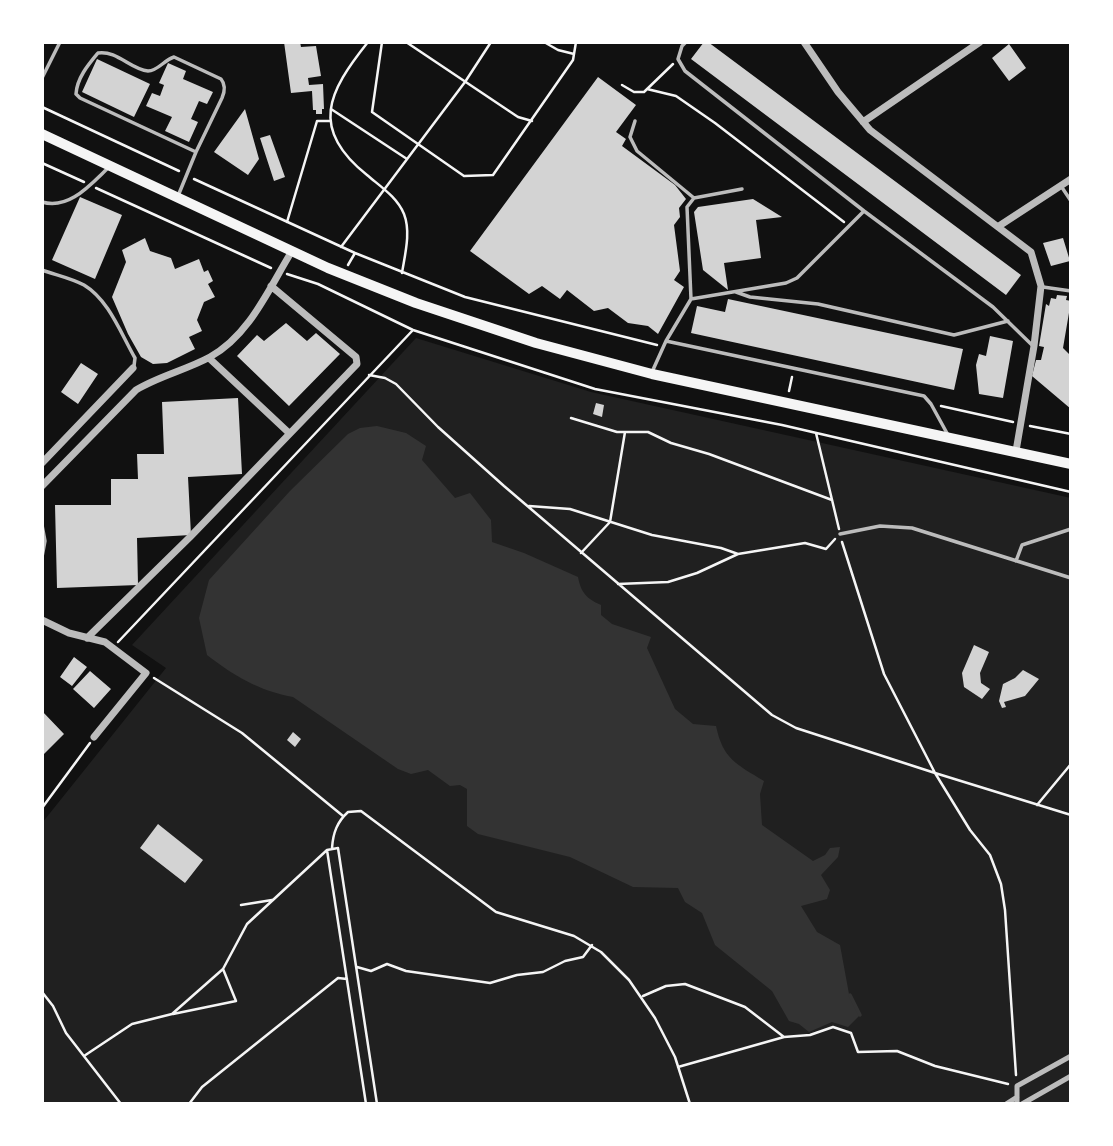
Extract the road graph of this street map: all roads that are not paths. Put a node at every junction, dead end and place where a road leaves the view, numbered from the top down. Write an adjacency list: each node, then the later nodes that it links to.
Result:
1 (60, 42): 5 (lane)
2 (686, 42): 18 (lane)
3 (804, 42): 7 (street)
4 (977, 43): 7 (street)
5 (42, 78)
6 (635, 121): 15 (lane)
7 (863, 122): 19 (street)
8 (42, 134): 10 (main road)
9 (196, 152): 9 (lane); 14 (lane)
10 (109, 166): 14 (main road); 17 (lane)
11 (1071, 180): 12 (street)
12 (1060, 187): 16 (lane); 19 (street)
13 (742, 189): 15 (lane)
14 (177, 198): 20 (main road)
15 (694, 198): 26 (lane)
16 (1071, 201)
17 (42, 202)
18 (864, 211): 25 (lane); 27 (lane)
19 (999, 226): 23 (street)
20 (292, 251): 22 (street); 32 (main road)
21 (42, 270): 31 (lane)
22 (271, 286): 30 (street); 33 (street)
23 (1041, 286): 24 (lane); 29 (street)
24 (1071, 290)
25 (733, 292): 26 (lane); 27 (lane)
26 (691, 299): 28 (lane)
27 (1008, 321): 29 (lane)
28 (666, 341): 32 (lane); 34 (lane)
29 (1034, 346): 35 (street)
30 (209, 358): 33 (street); 38 (street)
31 (133, 368): 36 (street)
32 (652, 374): 34 (main road)
33 (289, 433): 46 (street)
34 (949, 436): 35 (main road)
35 (1016, 451): 37 (main road)
36 (42, 463)
37 (1071, 464)
38 (42, 486)
39 (42, 525): 42 (lane)
40 (1071, 529): 43 (lane)
41 (840, 534): 43 (lane)
42 (42, 556)
43 (1016, 561): 44 (lane)
44 (1071, 578)
45 (42, 620): 46 (street)
46 (87, 638): 47 (street)
47 (94, 737)
48 (1071, 1056): 50 (street)
49 (1071, 1076): 50 (street)
50 (1019, 1102): 51 (street)
51 (1006, 1104)

